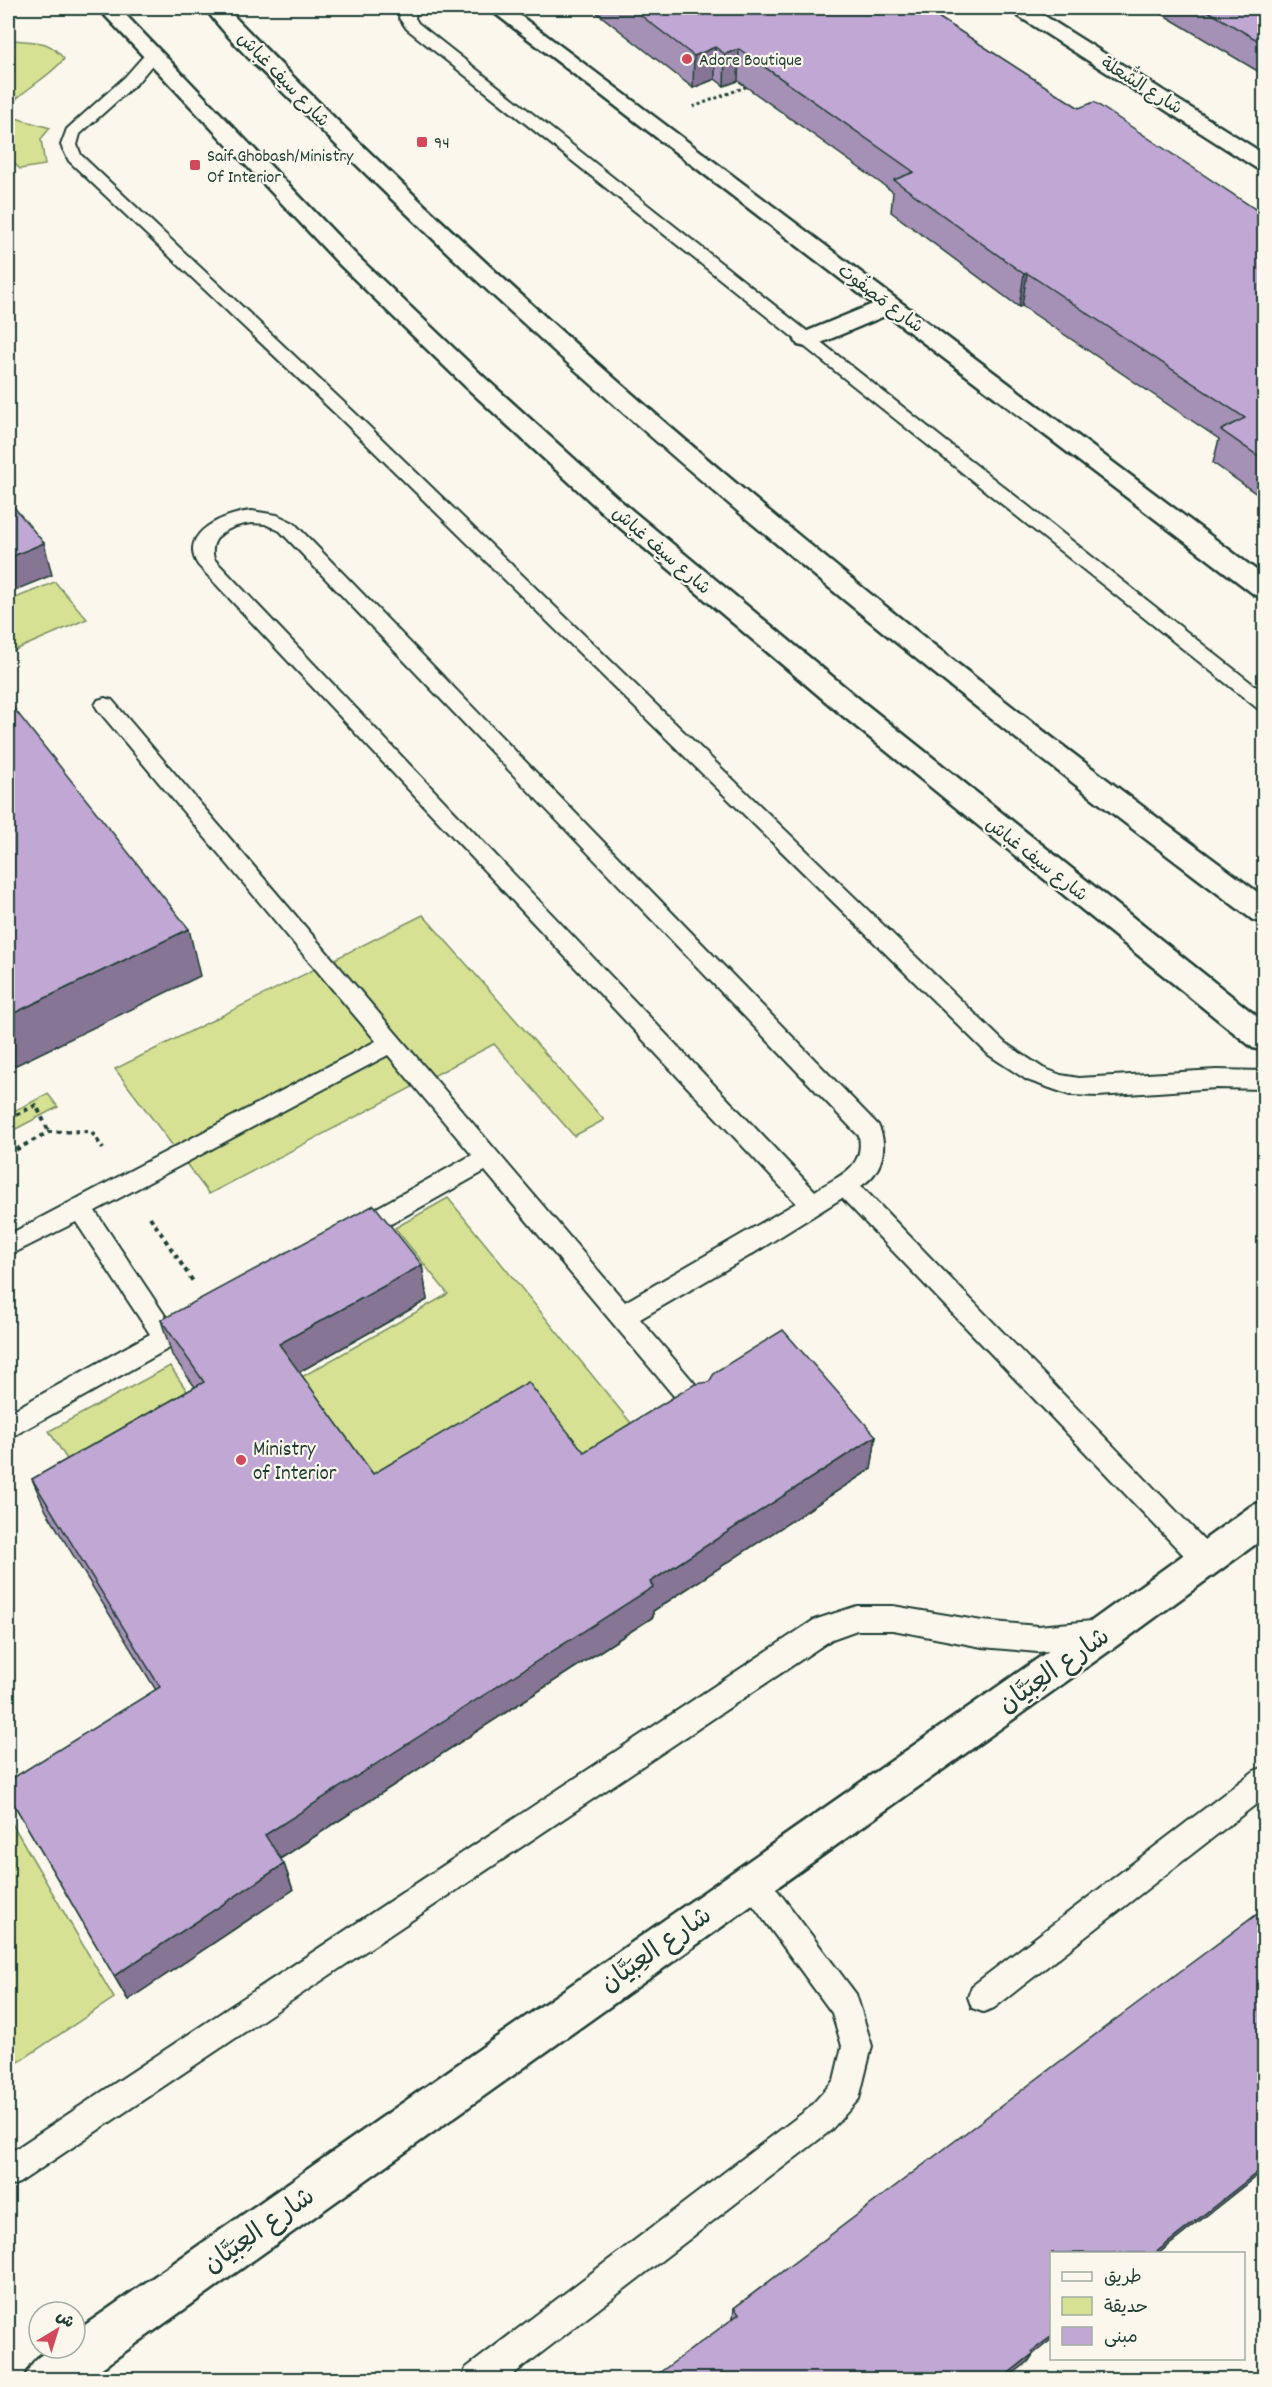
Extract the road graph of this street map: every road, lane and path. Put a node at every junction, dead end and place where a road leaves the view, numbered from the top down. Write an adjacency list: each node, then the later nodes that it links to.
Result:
1 (108, 8): 8 (street, شارع سيف غباش)
2 (215, 8): 17 (street, شارع سيف غباش)
3 (410, 8): 13 (lane)
4 (498, 8): 10 (street, شارع مَصفُوت)
5 (953, 8): 7 (path)
6 (1019, 8): 11 (street, شارع الشُّعلة)
7 (932, 16)
8 (153, 54): 18 (street, شارع سيف غباش); 20 (lane)
9 (748, 86): 10 (path)
10 (650, 123): 12 (street, شارع مَصفُوت)
11 (1264, 163)
12 (891, 305): 13 (street); 14 (street, شارع مَصفُوت)
13 (807, 340): 15 (lane)
14 (1264, 588)
15 (1264, 703)
16 (105, 705): 19 (lane)
17 (1264, 912)
18 (1264, 1039)
19 (391, 1043): 23 (lane); 26 (lane)
20 (1264, 1080)
21 (8, 1119): 22 (path)
22 (49, 1132)
23 (488, 1158): 27 (lane); 30 (lane)
24 (845, 1185): 25 (lane); 25 (lane); 35 (lane)
25 (812, 1204): 30 (lane)
26 (80, 1208): 28 (lane); 31 (lane)
27 (335, 1243)
28 (8, 1246)
29 (213, 1312): 31 (lane)
30 (623, 1316): 32 (lane)
31 (166, 1337): 33 (lane)
32 (698, 1406)
33 (8, 1426)
34 (1264, 1517): 35 (street, شارع العِبَيَّان)
35 (1205, 1559): 36 (street, شارع العِبَيَّان)
36 (1106, 1632): 38 (street, شارع العِبَيَّان); 40 (lane)
37 (1264, 1781): 39 (lane)
38 (752, 1880): 41 (street, شارع العِبَيَّان); 42 (lane)
39 (983, 1997)
40 (8, 2172)
41 (46, 2379)
42 (478, 2379)

